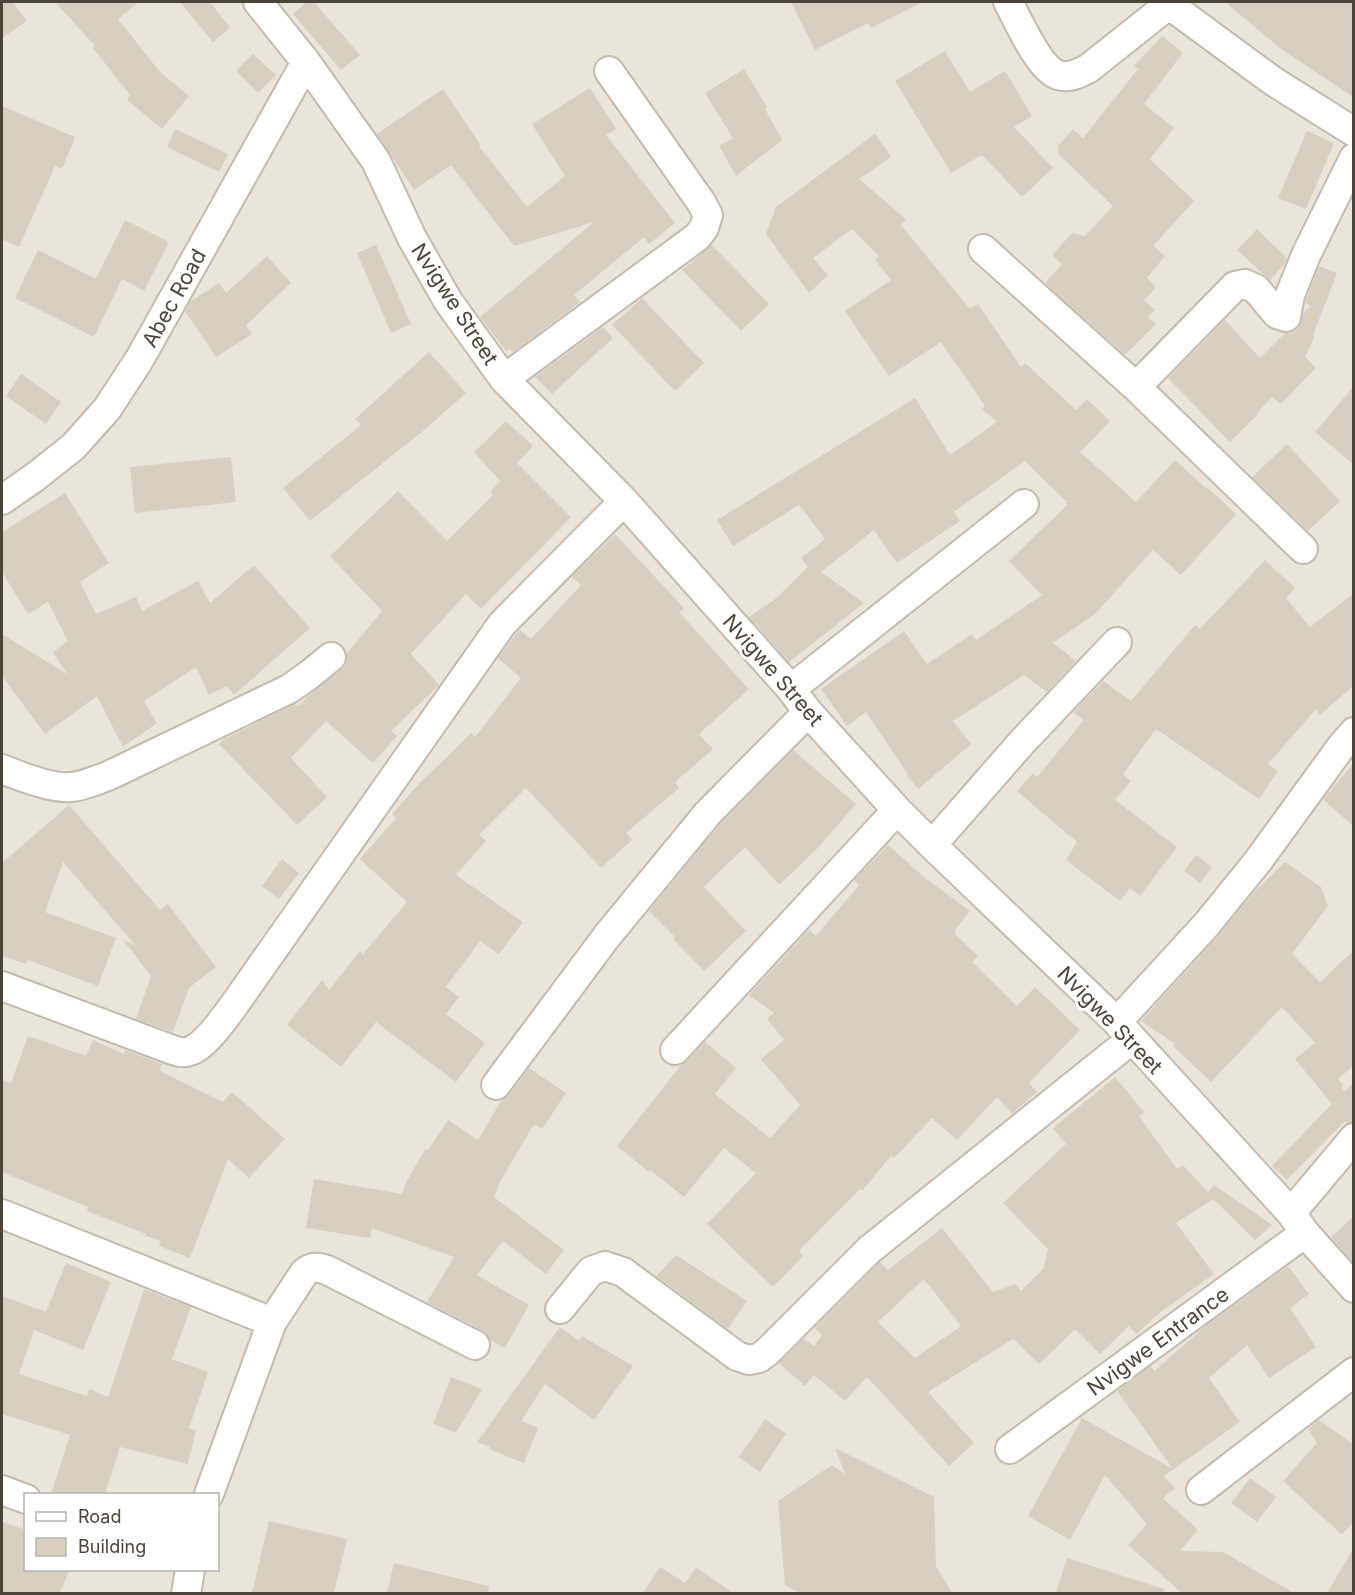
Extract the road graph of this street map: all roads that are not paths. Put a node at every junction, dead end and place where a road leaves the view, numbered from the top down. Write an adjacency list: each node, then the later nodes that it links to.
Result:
1 (258, 2): 4 (street, Nvigwe Street)
2 (1008, 2): 3 (street)
3 (1170, 3): 6 (street)
4 (306, 62): 9 (street, Nvigwe Street); 11 (street, Abec Road)
5 (609, 71): 9 (street)
6 (1353, 132)
7 (1353, 158): 10 (street)
8 (983, 249): 10 (street)
9 (504, 379): 12 (street, Nvigwe Street)
10 (1136, 387): 14 (street)
11 (2, 500)
12 (624, 501): 17 (street, Nvigwe Street); 23 (street)
13 (1024, 504): 17 (street)
14 (1303, 549)
15 (1117, 642): 22 (street)
16 (331, 657): 20 (street)
17 (791, 689): 18 (street, Nvigwe Street)
18 (808, 712): 21 (street, Nvigwe Street); 26 (street)
19 (1353, 732): 24 (street)
20 (2, 769)
21 (897, 810): 22 (street, Nvigwe Street); 25 (street)
22 (932, 845): 24 (street, Nvigwe Street)
23 (2, 986)
24 (1124, 1031): 29 (street, Nvigwe Street); 31 (street)
25 (675, 1050)
26 (496, 1085)
27 (1353, 1138): 29 (street, Nvigwe Entrance)
28 (2, 1214): 32 (street)
29 (1298, 1223): 30 (street, Nvigwe Street); 35 (street, Nvigwe Entrance)
30 (1353, 1288)
31 (560, 1309)
32 (272, 1322): 33 (street); 38 (street)
33 (475, 1345)
34 (1353, 1372): 37 (street)
35 (1011, 1449)
36 (2, 1490): 39 (street)
37 (1201, 1490)
38 (209, 1493)
39 (24, 1498)
40 (190, 1571): 41 (street)
41 (186, 1593)

